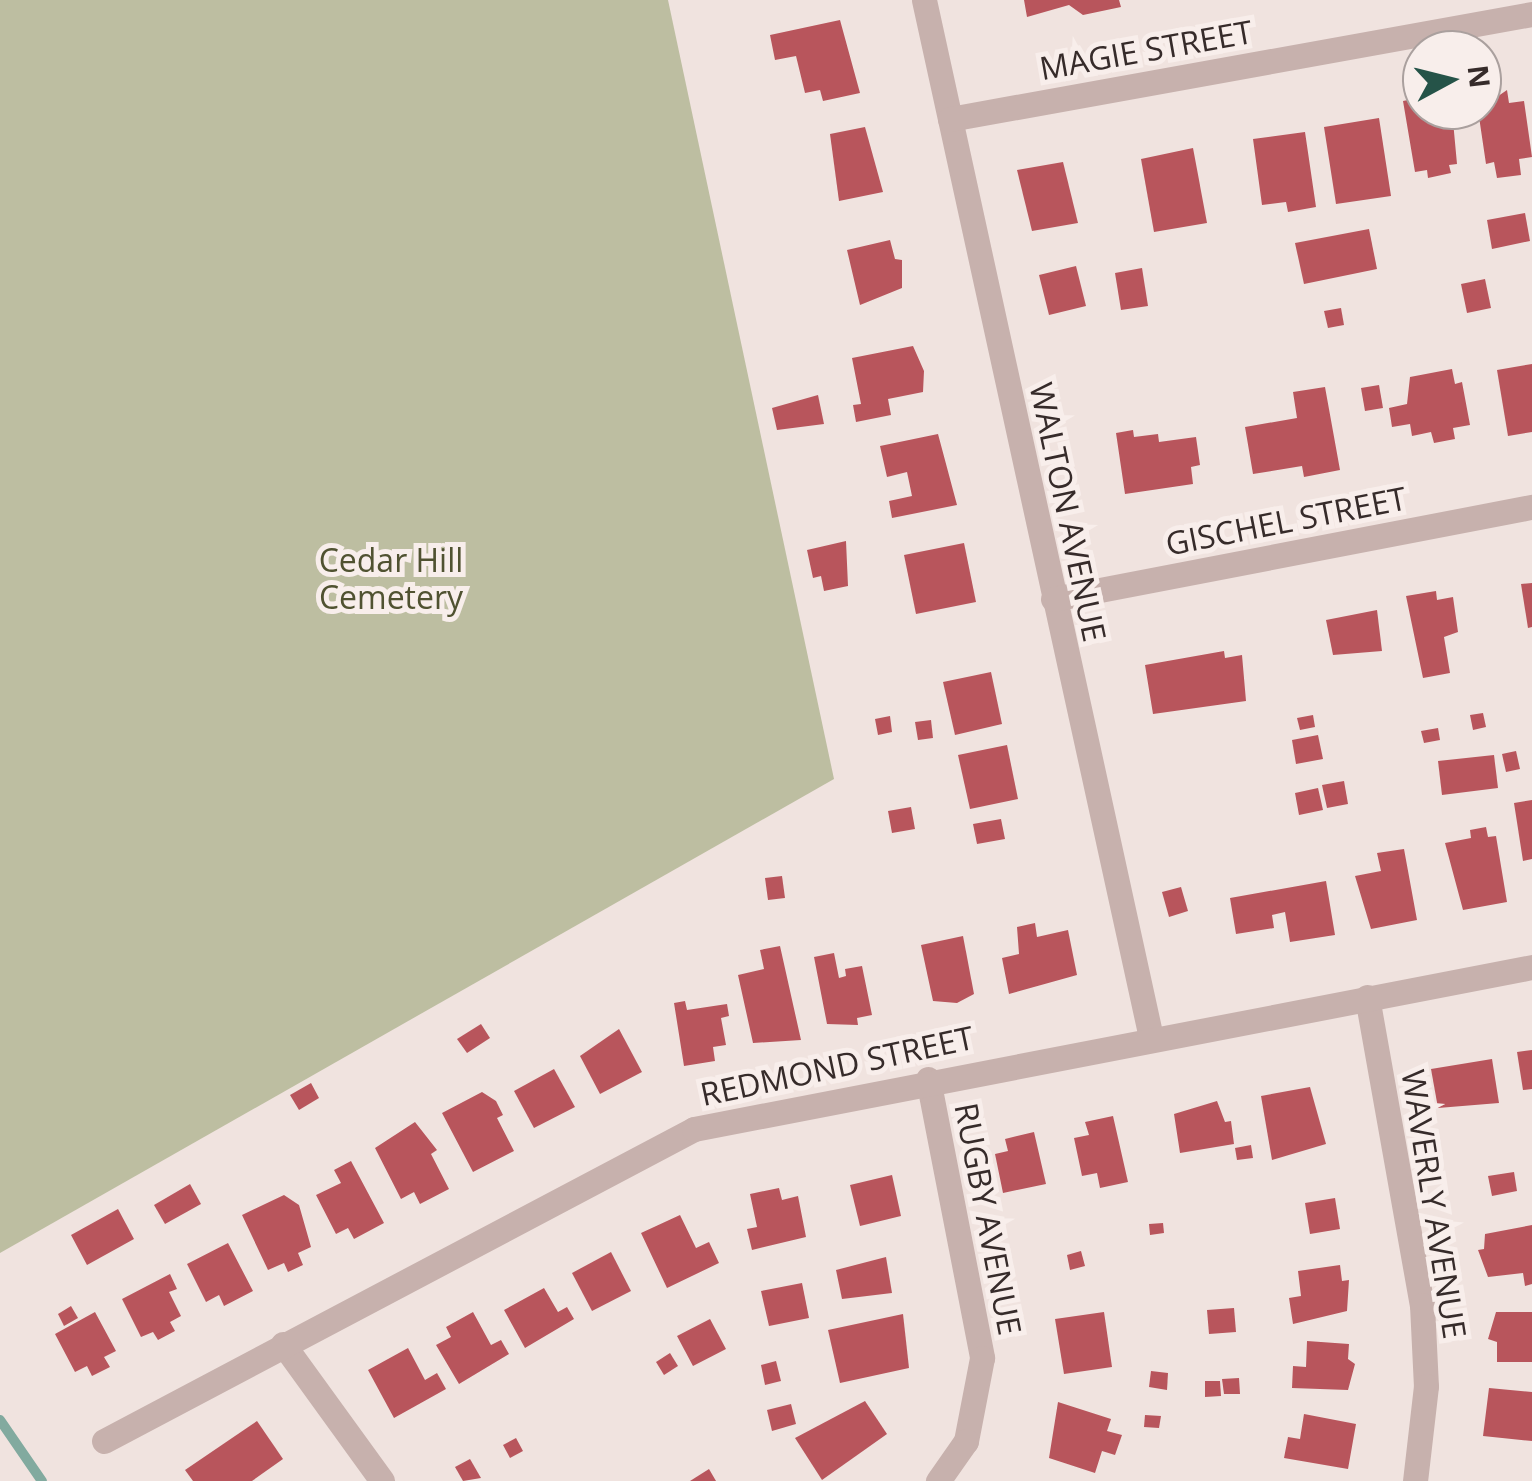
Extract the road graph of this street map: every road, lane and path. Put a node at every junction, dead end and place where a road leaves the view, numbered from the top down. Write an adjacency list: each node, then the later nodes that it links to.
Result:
1 (924, 0): 3 (street, WALTON AVENUE)
2 (1532, 14): 3 (street, MAGIE STREET)
3 (950, 118): 5 (street, WALTON AVENUE)
4 (1532, 507): 5 (street, GISCHEL STREET)
5 (1053, 599): 8 (street, WALTON AVENUE)
6 (1532, 967): 7 (street, REDMOND STREET)
7 (1367, 998): 8 (street, REDMOND STREET); 14 (street, WAVERLY AVENUE)
8 (1151, 1038): 9 (street, REDMOND STREET)
9 (928, 1079): 10 (street, REDMOND STREET); 13 (street, RUGBY AVENUE)
10 (283, 1344): 11 (street, REDMOND STREET); 12 (street)
11 (104, 1441)
12 (382, 1481)
13 (938, 1481)
14 (1415, 1481)

